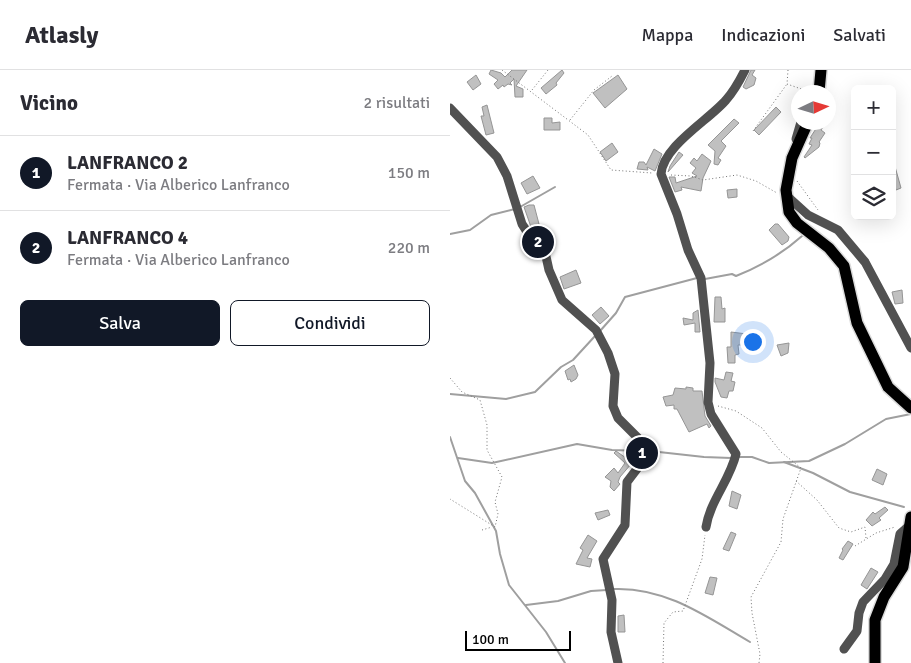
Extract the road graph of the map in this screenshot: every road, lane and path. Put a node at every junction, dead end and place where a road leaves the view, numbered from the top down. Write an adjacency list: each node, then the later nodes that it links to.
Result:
1 (502, 70): 10 (path)
2 (548, 70): 10 (path)
3 (745, 70): 18 (street)
4 (788, 70): 7 (path)
5 (821, 70): 9 (main road)
6 (612, 76): 12 (path)
7 (787, 84): 8 (path); 15 (path)
8 (791, 85)
9 (819, 85)
10 (532, 91): 12 (path)
11 (450, 108): 34 (street)
12 (570, 121): 18 (path)
13 (799, 130): 16 (street)
14 (804, 130): 16 (main road)
15 (753, 131)
16 (795, 149): 17 (main road)
17 (790, 170): 19 (main road); 20 (path)
18 (661, 174): 19 (path); 23 (street)
19 (787, 197): 20 (street); 24 (main road)
20 (819, 219): 21 (street)
21 (911, 348)
22 (450, 378): 28 (path)
23 (708, 402): 25 (path); 29 (street)
24 (911, 408)
25 (796, 481): 31 (path); 36 (path)
26 (450, 499): 28 (path)
27 (910, 521): 31 (path); 33 (street); 37 (main road)
28 (492, 527): 30 (path)
29 (706, 527): 35 (path)
30 (482, 530)
31 (866, 538): 32 (path)
32 (855, 546)
33 (844, 649)
34 (618, 663)
35 (663, 663)
36 (759, 663)
37 (875, 663)

